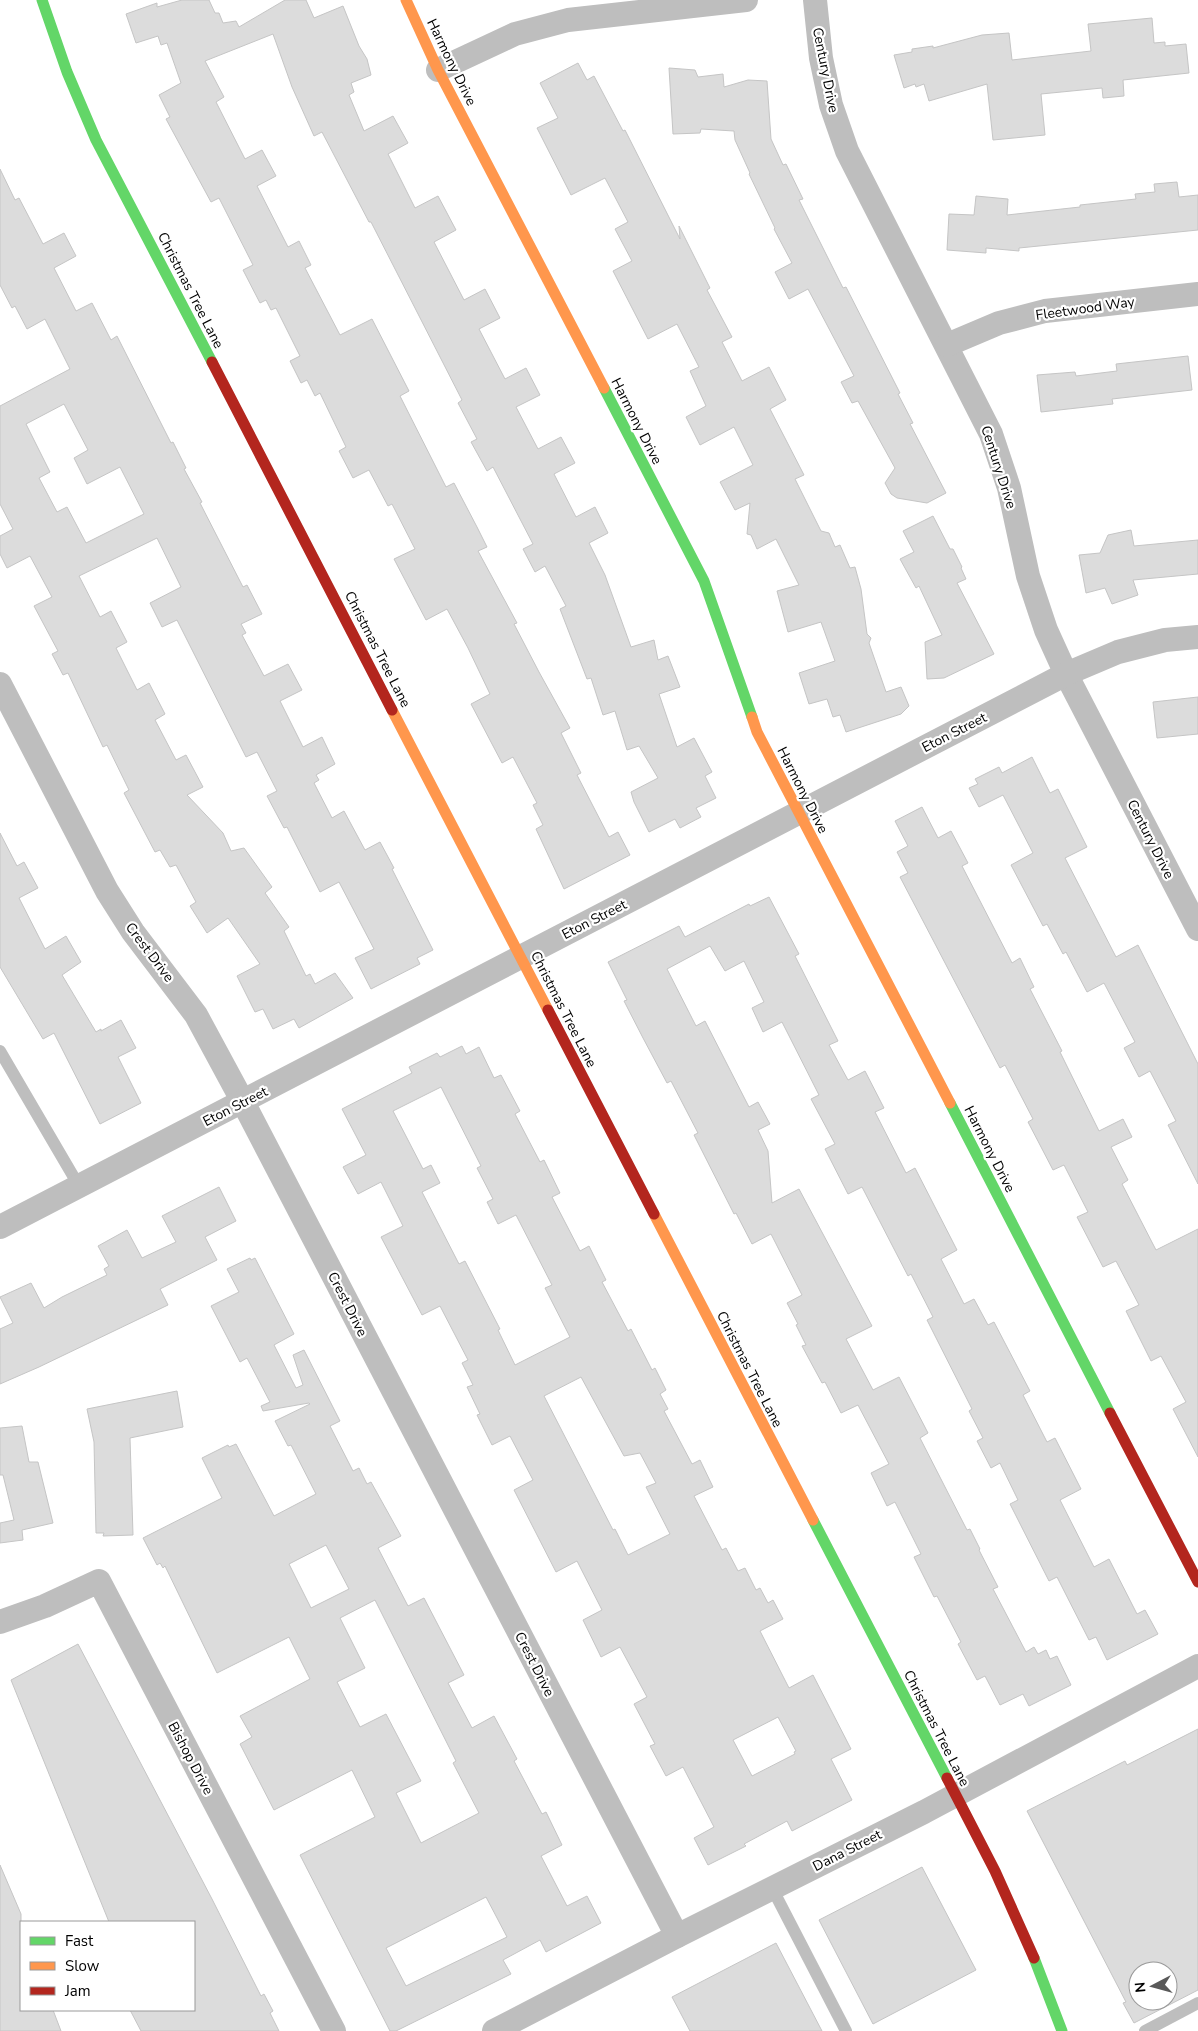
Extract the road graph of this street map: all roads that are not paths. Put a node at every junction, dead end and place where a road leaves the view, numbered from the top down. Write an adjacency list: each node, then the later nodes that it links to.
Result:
1 (42, 0): 13 (street, Christmas Tree Lane)
2 (406, 0): 5 (street, Harmony Drive)
3 (746, 0): 5 (street)
4 (815, 0): 7 (street, Century Drive)
5 (438, 70): 11 (street, Harmony Drive)
6 (1198, 294): 7 (street, Fleetwood Way)
7 (947, 345): 9 (street, Century Drive)
8 (1198, 636): 9 (street, Eton Street)
9 (1066, 674): 11 (street, Eton Street); 12 (street, Century Drive)
10 (0, 684): 15 (street, Crest Drive)
11 (798, 813): 13 (street, Eton Street); 18 (street, Harmony Drive)
12 (1198, 929)
13 (521, 957): 15 (street, Eton Street); 21 (street, Christmas Tree Lane)
14 (0, 1051): 16 (lane)
15 (243, 1102): 16 (street, Eton Street); 23 (street, Crest Drive)
16 (79, 1186): 17 (street, Eton Street)
17 (0, 1227)
18 (1198, 1582)
19 (0, 1622): 25 (street, Bishop Drive)
20 (1198, 1666): 21 (street, Dana Street)
21 (954, 1794): 22 (street, Dana Street); 28 (street, Christmas Tree Lane)
22 (772, 1888): 23 (street, Dana Street); 27 (lane)
23 (677, 1936): 26 (street, Dana Street)
24 (1198, 2003): 29 (lane)
25 (334, 2031)
26 (494, 2031)
27 (846, 2031)
28 (1062, 2031)
29 (1145, 2031)

